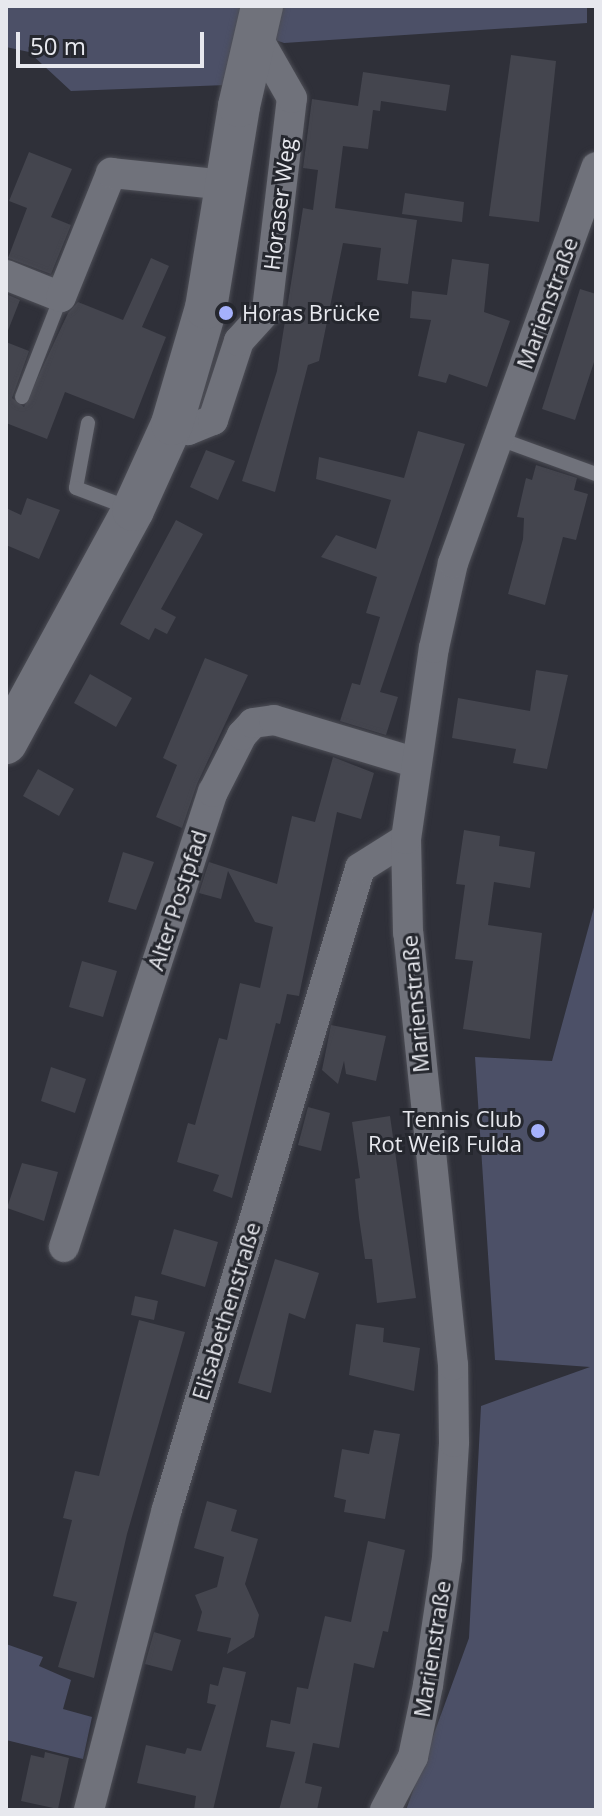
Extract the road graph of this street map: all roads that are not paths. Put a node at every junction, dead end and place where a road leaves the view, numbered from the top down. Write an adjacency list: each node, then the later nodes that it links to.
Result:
1 (259, 21): 3 (main road, Horaser Weg); 8 (street, Horaser Weg)
2 (596, 167): 9 (street, Marienstraße)
3 (226, 185): 5 (street); 8 (main road, Horaser Weg)
4 (6, 275): 5 (street)
5 (61, 297): 6 (lane)
6 (22, 397)
7 (88, 423): 11 (lane)
8 (172, 424): 11 (main road, Horaser Weg)
9 (497, 438): 10 (lane); 13 (street, Marienstraße)
10 (596, 474)
11 (133, 510): 12 (main road, Horaser Weg)
12 (6, 743)
13 (417, 763): 14 (street, Marienstraße); 15 (street, Alter Postpfad)
14 (406, 839): 16 (street, Elisabethenstraße); 17 (street, Marienstraße)
15 (64, 1247)
16 (89, 1810)
17 (385, 1810)

